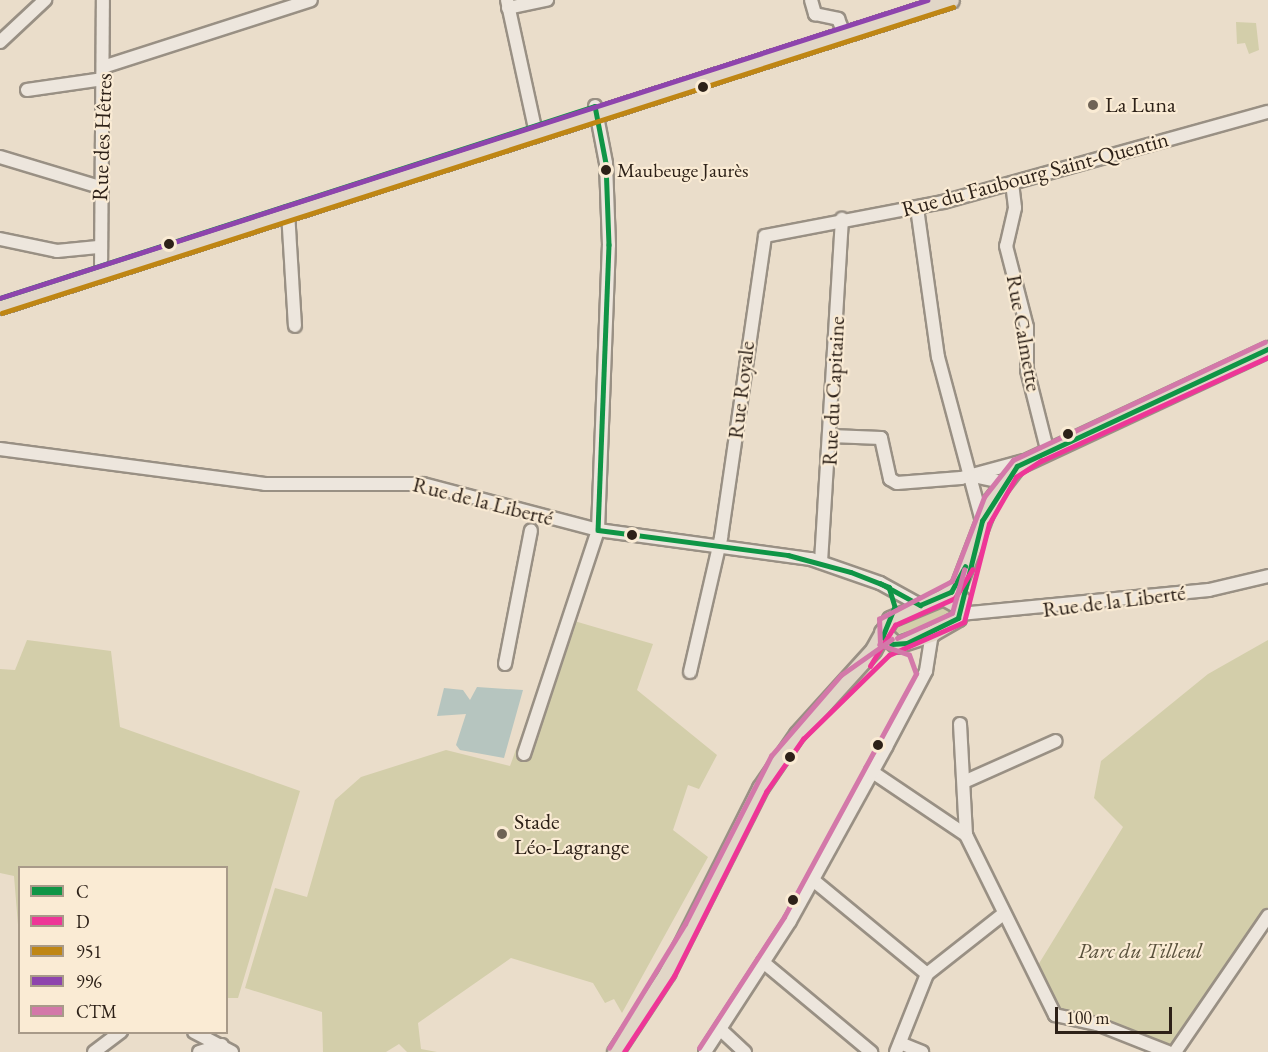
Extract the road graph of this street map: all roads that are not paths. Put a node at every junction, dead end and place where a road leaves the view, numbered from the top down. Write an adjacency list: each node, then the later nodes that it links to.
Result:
1 (45, 0): 10 (street)
2 (103, 0): 11 (street, Rue des Hêtres)
3 (311, 0): 11 (street)
4 (548, 0): 8 (street)
5 (811, 0): 9 (street)
6 (921, 0): 9 (main road)
7 (951, 0): 14 (main road)
8 (508, 4): 16 (street)
9 (841, 26): 14 (main road)
10 (0, 42)
11 (106, 66): 12 (street, Rue des Hêtres)
12 (103, 79): 13 (street); 19 (street, Rue des Hêtres)
13 (27, 90)
14 (596, 110): 16 (main road); 40 (street)
15 (1268, 112): 18 (street, Rue du Faubourg Saint-Quentin)
16 (535, 129): 20 (main road)
17 (0, 158): 19 (street)
18 (1012, 183): 21 (street, Rue du Faubourg Saint-Quentin); 34 (street, Rue Calmette)
19 (100, 186): 26 (street, Rue des Hêtres)
20 (352, 187): 22 (main road); 27 (main road)
21 (917, 208): 23 (street, Rue du Faubourg Saint-Quentin); 36 (street)
22 (288, 212): 27 (main road); 30 (street)
23 (842, 219): 24 (street, Rue du Faubourg Saint-Quentin); 32 (street, Rue du Capitaine)
24 (765, 236): 41 (street, Rue Royale)
25 (0, 239): 26 (street)
26 (98, 248): 27 (street, Rue des Hêtres)
27 (100, 269): 28 (main road); 29 (main road)
28 (0, 298)
29 (0, 306)
30 (295, 326)
31 (1268, 349): 34 (main road)
32 (831, 436): 36 (street); 42 (street, Rue du Capitaine)
33 (0, 449): 40 (street, Rue de la Liberté)
34 (1047, 449): 35 (main road)
35 (1024, 460): 36 (street); 37 (main road)
36 (973, 476): 37 (street); 38 (street)
37 (1002, 482): 38 (main road)
38 (982, 521): 45 (main road); 47 (main road)
39 (531, 530): 51 (street)
40 (598, 530): 41 (street, Rue de la Liberté); 57 (street)
41 (719, 545): 42 (street, Rue de la Liberté); 53 (street, Rue Royale)
42 (821, 562): 44 (street, Rue de la Liberté)
43 (1268, 576): 47 (street, Rue de la Liberté)
44 (889, 587): 46 (street, Rue de la Liberté); 48 (street)
45 (943, 597): 46 (main road); 47 (main road)
46 (920, 605): 48 (main road)
47 (959, 610): 49 (main road)
48 (886, 626): 50 (main road); 54 (main road)
49 (932, 633): 50 (main road); 52 (street)
50 (898, 645): 52 (street); 54 (main road)
51 (505, 664)
52 (926, 668): 58 (street)
53 (690, 672)
54 (854, 673): 73 (main road)
55 (960, 724): 59 (street)
56 (1056, 741): 59 (street)
57 (524, 754)
58 (871, 771): 60 (street); 61 (street)
59 (966, 781): 60 (street)
60 (966, 835): 62 (street)
61 (813, 880): 64 (street); 65 (street)
62 (1002, 915): 65 (street); 78 (street)
63 (1268, 916): 79 (street)
64 (763, 962): 66 (street); 76 (street)
65 (927, 974): 69 (street)
66 (721, 1030): 74 (street); 75 (street)
67 (118, 1034): 71 (street)
68 (198, 1034): 70 (street)
69 (898, 1047): 77 (street)
70 (227, 1049): 72 (street)
71 (94, 1052)
72 (199, 1052)
73 (615, 1052)
74 (705, 1052)
75 (745, 1052)
76 (871, 1052)
77 (922, 1052)
78 (1168, 1052)
79 (1175, 1052)

